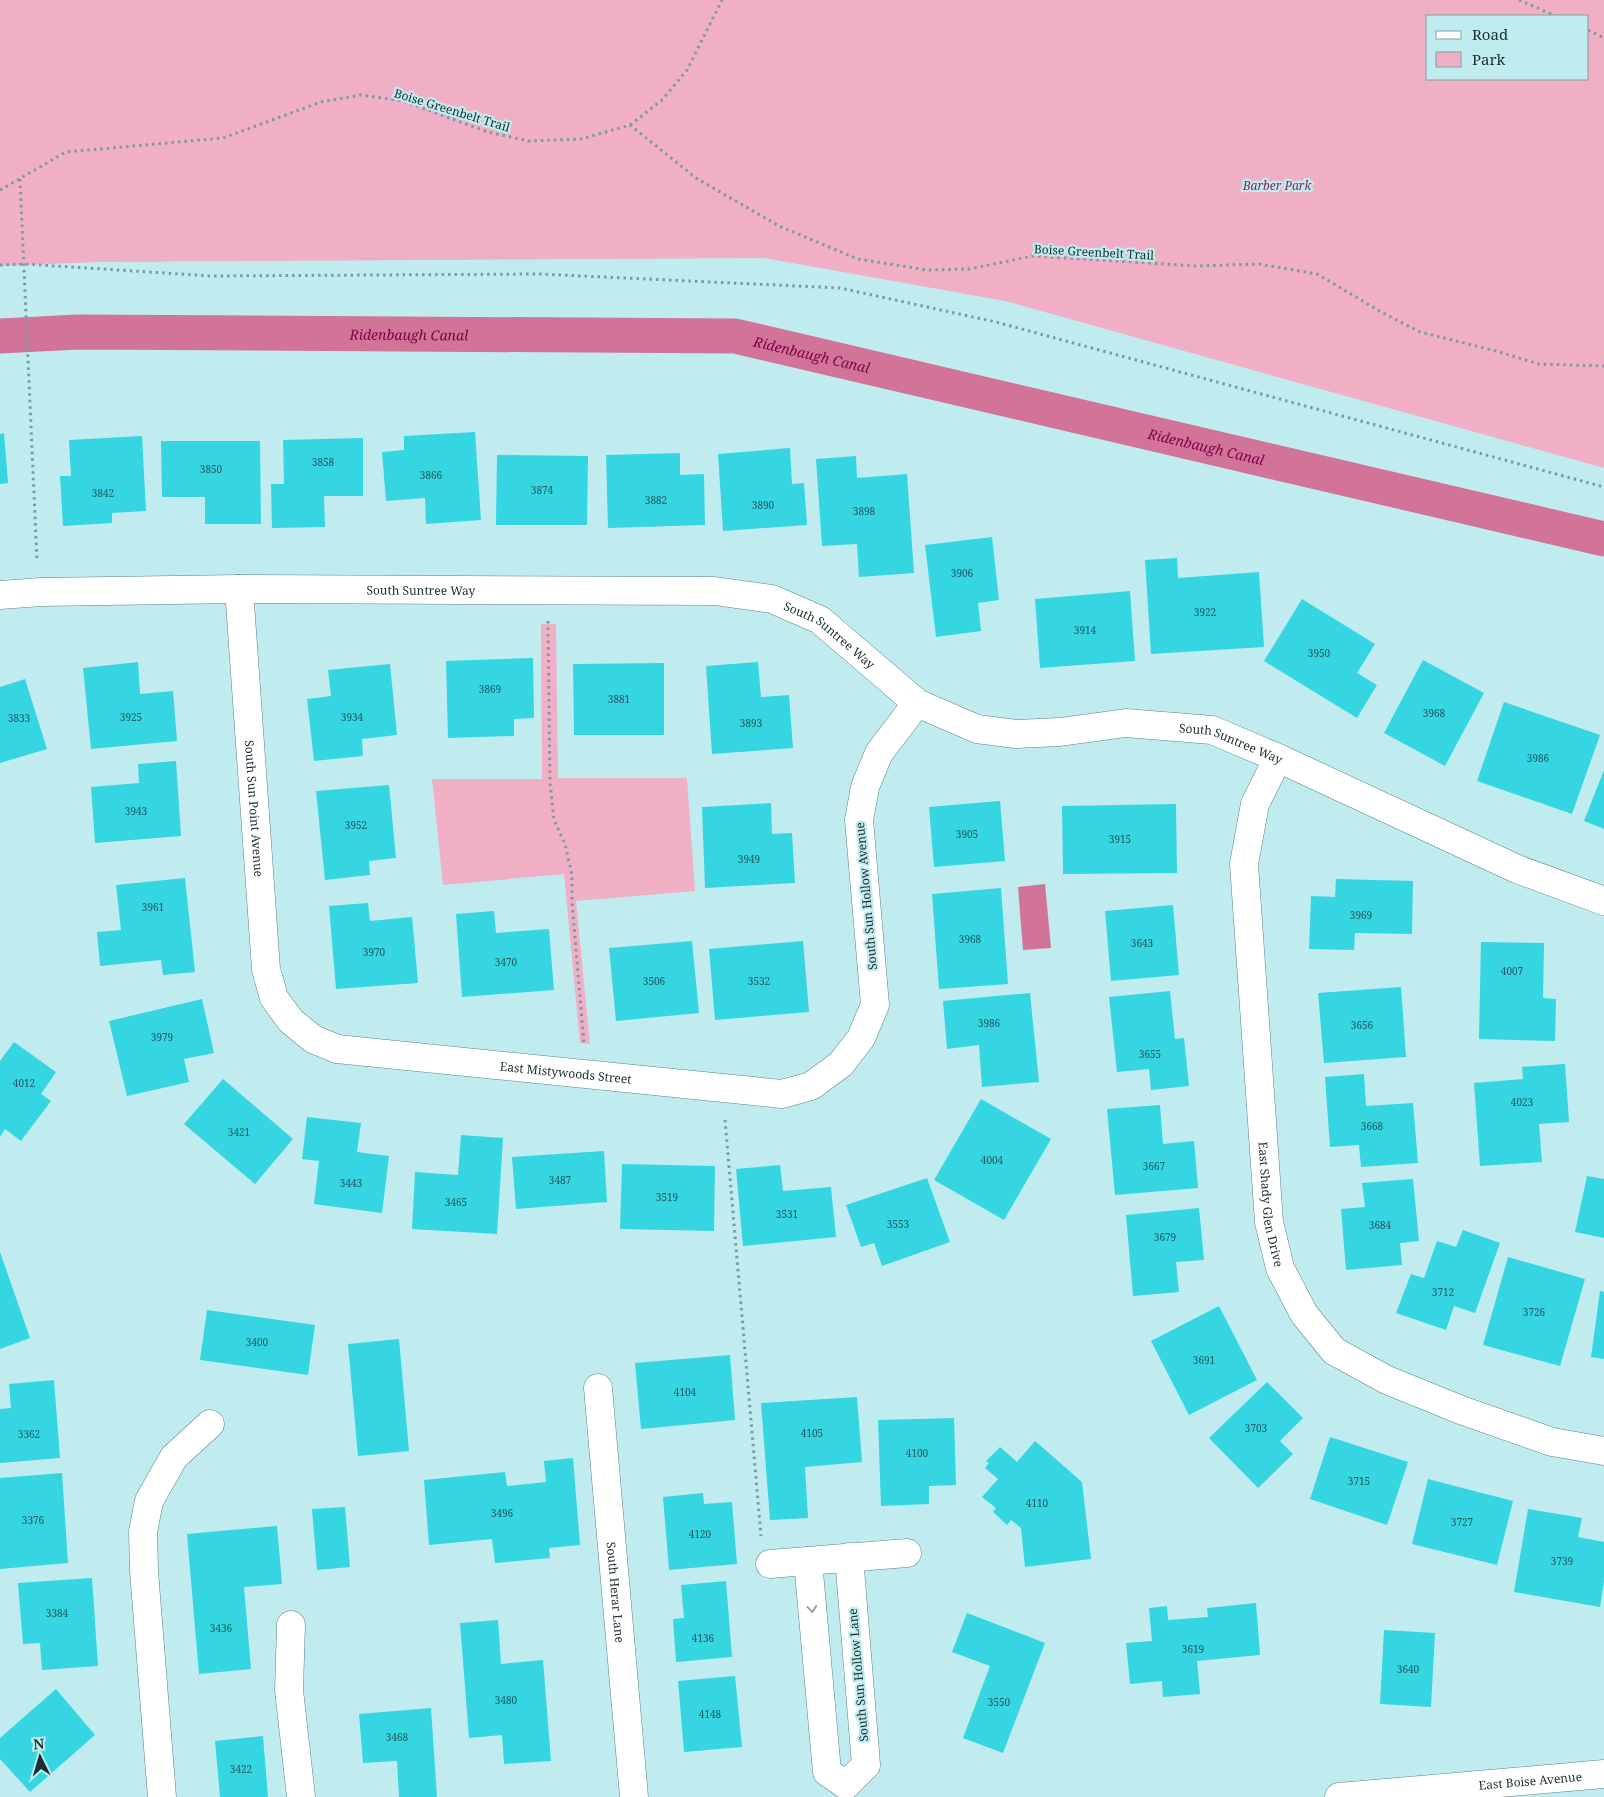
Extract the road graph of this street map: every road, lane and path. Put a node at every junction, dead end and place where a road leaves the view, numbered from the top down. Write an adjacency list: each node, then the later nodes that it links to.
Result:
1 (722, 0): 6 (path)
2 (1519, 0): 3 (path)
3 (1554, 15)
4 (1589, 30): 5 (path)
5 (1604, 38)
6 (630, 125): 7 (path, Boise Greenbelt Trail); 11 (path, Boise Greenbelt Trail)
7 (20, 179): 8 (path, Boise Greenbelt Trail); 9 (path)
8 (0, 190)
9 (24, 264): 10 (path); 12 (path); 15 (path)
10 (0, 265)
11 (1604, 366)
12 (1604, 487)
13 (239, 589): 14 (street, South Suntree Way); 15 (street, South Suntree Way); 20 (street, South Sun Point Avenue)
14 (548, 591): 17 (street, South Suntree Way); 22 (path)
15 (40, 592): 16 (street, South Suntree Way)
16 (0, 595)
17 (916, 703): 18 (street, South Suntree Way); 21 (street, South Sun Hollow Avenue)
18 (1278, 758): 19 (street, South Suntree Way); 26 (street, East Shady Glen Drive)
19 (1604, 901)
20 (291, 1021): 22 (street, East Mistywoods Street)
21 (841, 1064): 22 (street, East Mistywoods Street)
22 (587, 1074)
23 (725, 1120): 27 (path)
24 (598, 1388): 36 (street, South Herar Lane)
25 (210, 1424): 34 (street)
26 (1604, 1451)
27 (766, 1553): 30 (street)
28 (907, 1553): 29 (street)
29 (849, 1557): 30 (street); 33 (street, South Sun Hollow Lane)
30 (808, 1561): 33 (street, South Sun Hollow Lane, one-way to 33)
31 (291, 1625): 35 (street)
32 (1604, 1774): 37 (street, East Boise Avenue)
33 (847, 1791)
34 (162, 1797)
35 (301, 1797)
36 (634, 1797)
37 (1339, 1797)

